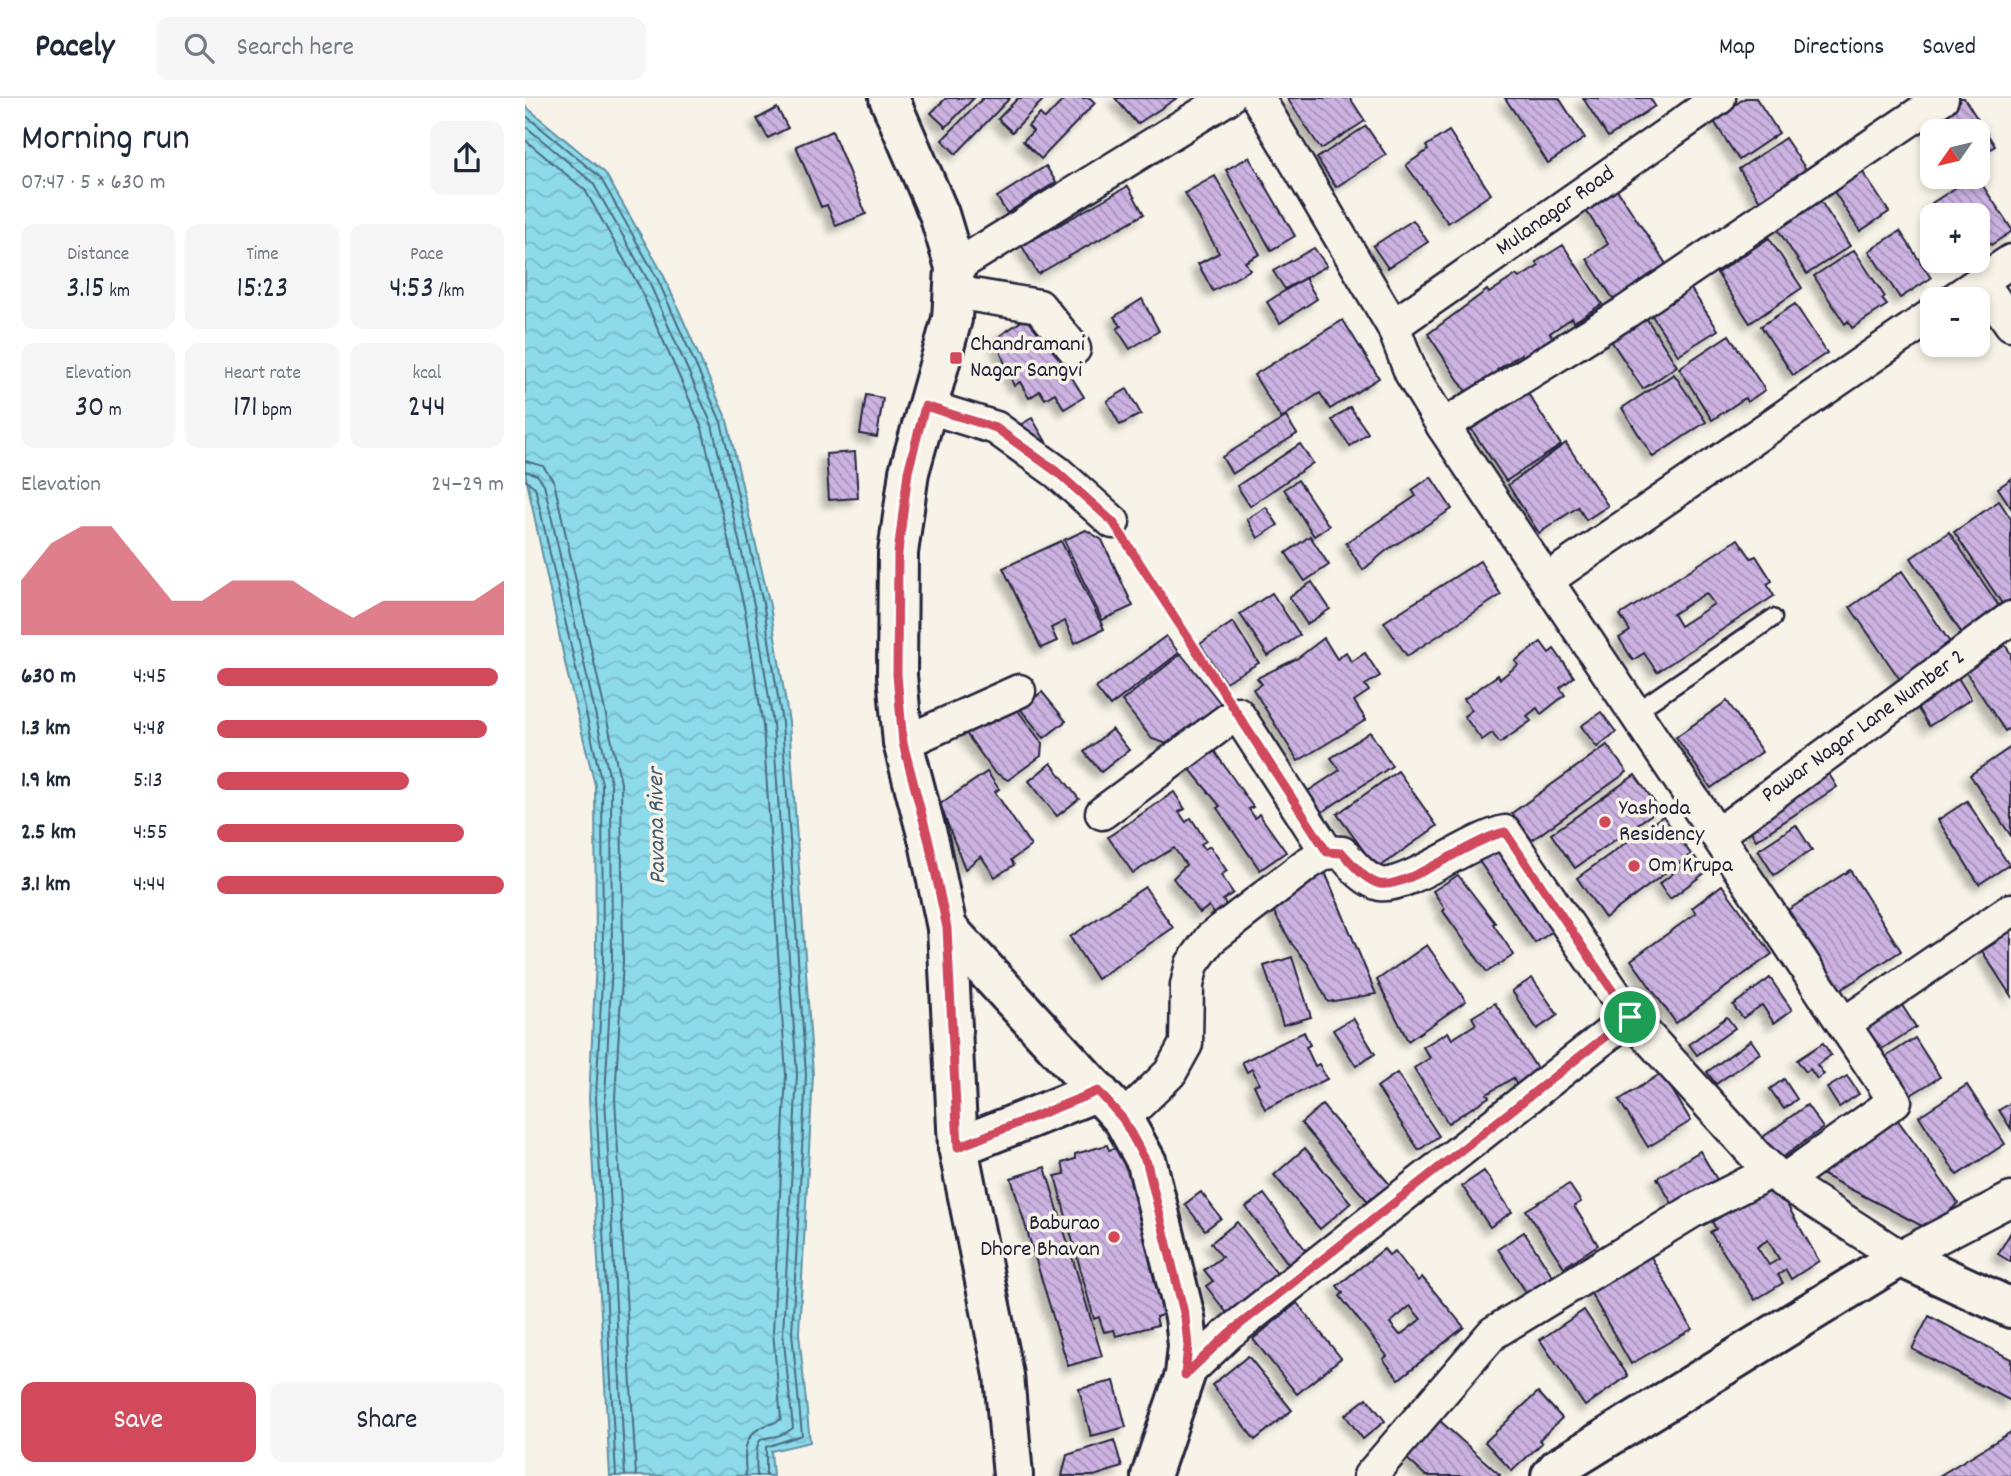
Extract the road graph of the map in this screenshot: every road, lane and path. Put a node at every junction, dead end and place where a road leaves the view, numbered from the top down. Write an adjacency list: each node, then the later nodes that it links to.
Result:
1 (890, 98): 7 (main road)
2 (1258, 98): 12 (street)
3 (1719, 98): 12 (street, Mulanagar Road)
4 (1942, 98): 15 (street)
5 (1211, 102): 7 (street)
6 (2011, 261): 8 (street)
7 (954, 279): 13 (street); 14 (main road)
8 (1981, 281): 9 (street); 11 (street)
9 (1972, 287)
10 (1920, 323): 17 (street)
11 (2011, 324)
12 (1393, 326): 15 (street)
13 (1074, 349)
14 (925, 406): 16 (street); 23 (main road)
15 (1443, 426): 17 (street)
16 (1113, 522): 22 (path)
17 (1547, 580): 21 (street)
18 (1773, 618): 21 (lane)
19 (2011, 618): 25 (street, Pawar Nagar Lane Number 2)
20 (1019, 691): 23 (street)
21 (1635, 712): 25 (street)
22 (1237, 713): 24 (street); 26 (street)
23 (903, 743): 28 (main road)
24 (1103, 813)
25 (1717, 835): 30 (street)
26 (1327, 852): 29 (street); 32 (street)
27 (2011, 910): 30 (street)
28 (947, 928): 31 (main road); 33 (main road)
29 (1630, 1017): 34 (street); 38 (street)
30 (1845, 1024): 34 (street)
31 (1098, 1091): 32 (main road); 33 (main road)
32 (1123, 1119): 38 (main road)
33 (958, 1147): 39 (main road)
34 (1778, 1176): 36 (street); 41 (street)
35 (2011, 1199): 36 (street)
36 (1900, 1257): 37 (main road); 42 (main road)
37 (2011, 1308)
38 (1185, 1375): 40 (main road)
39 (1013, 1476)
40 (1151, 1476)
41 (1370, 1476)
42 (1551, 1476)

